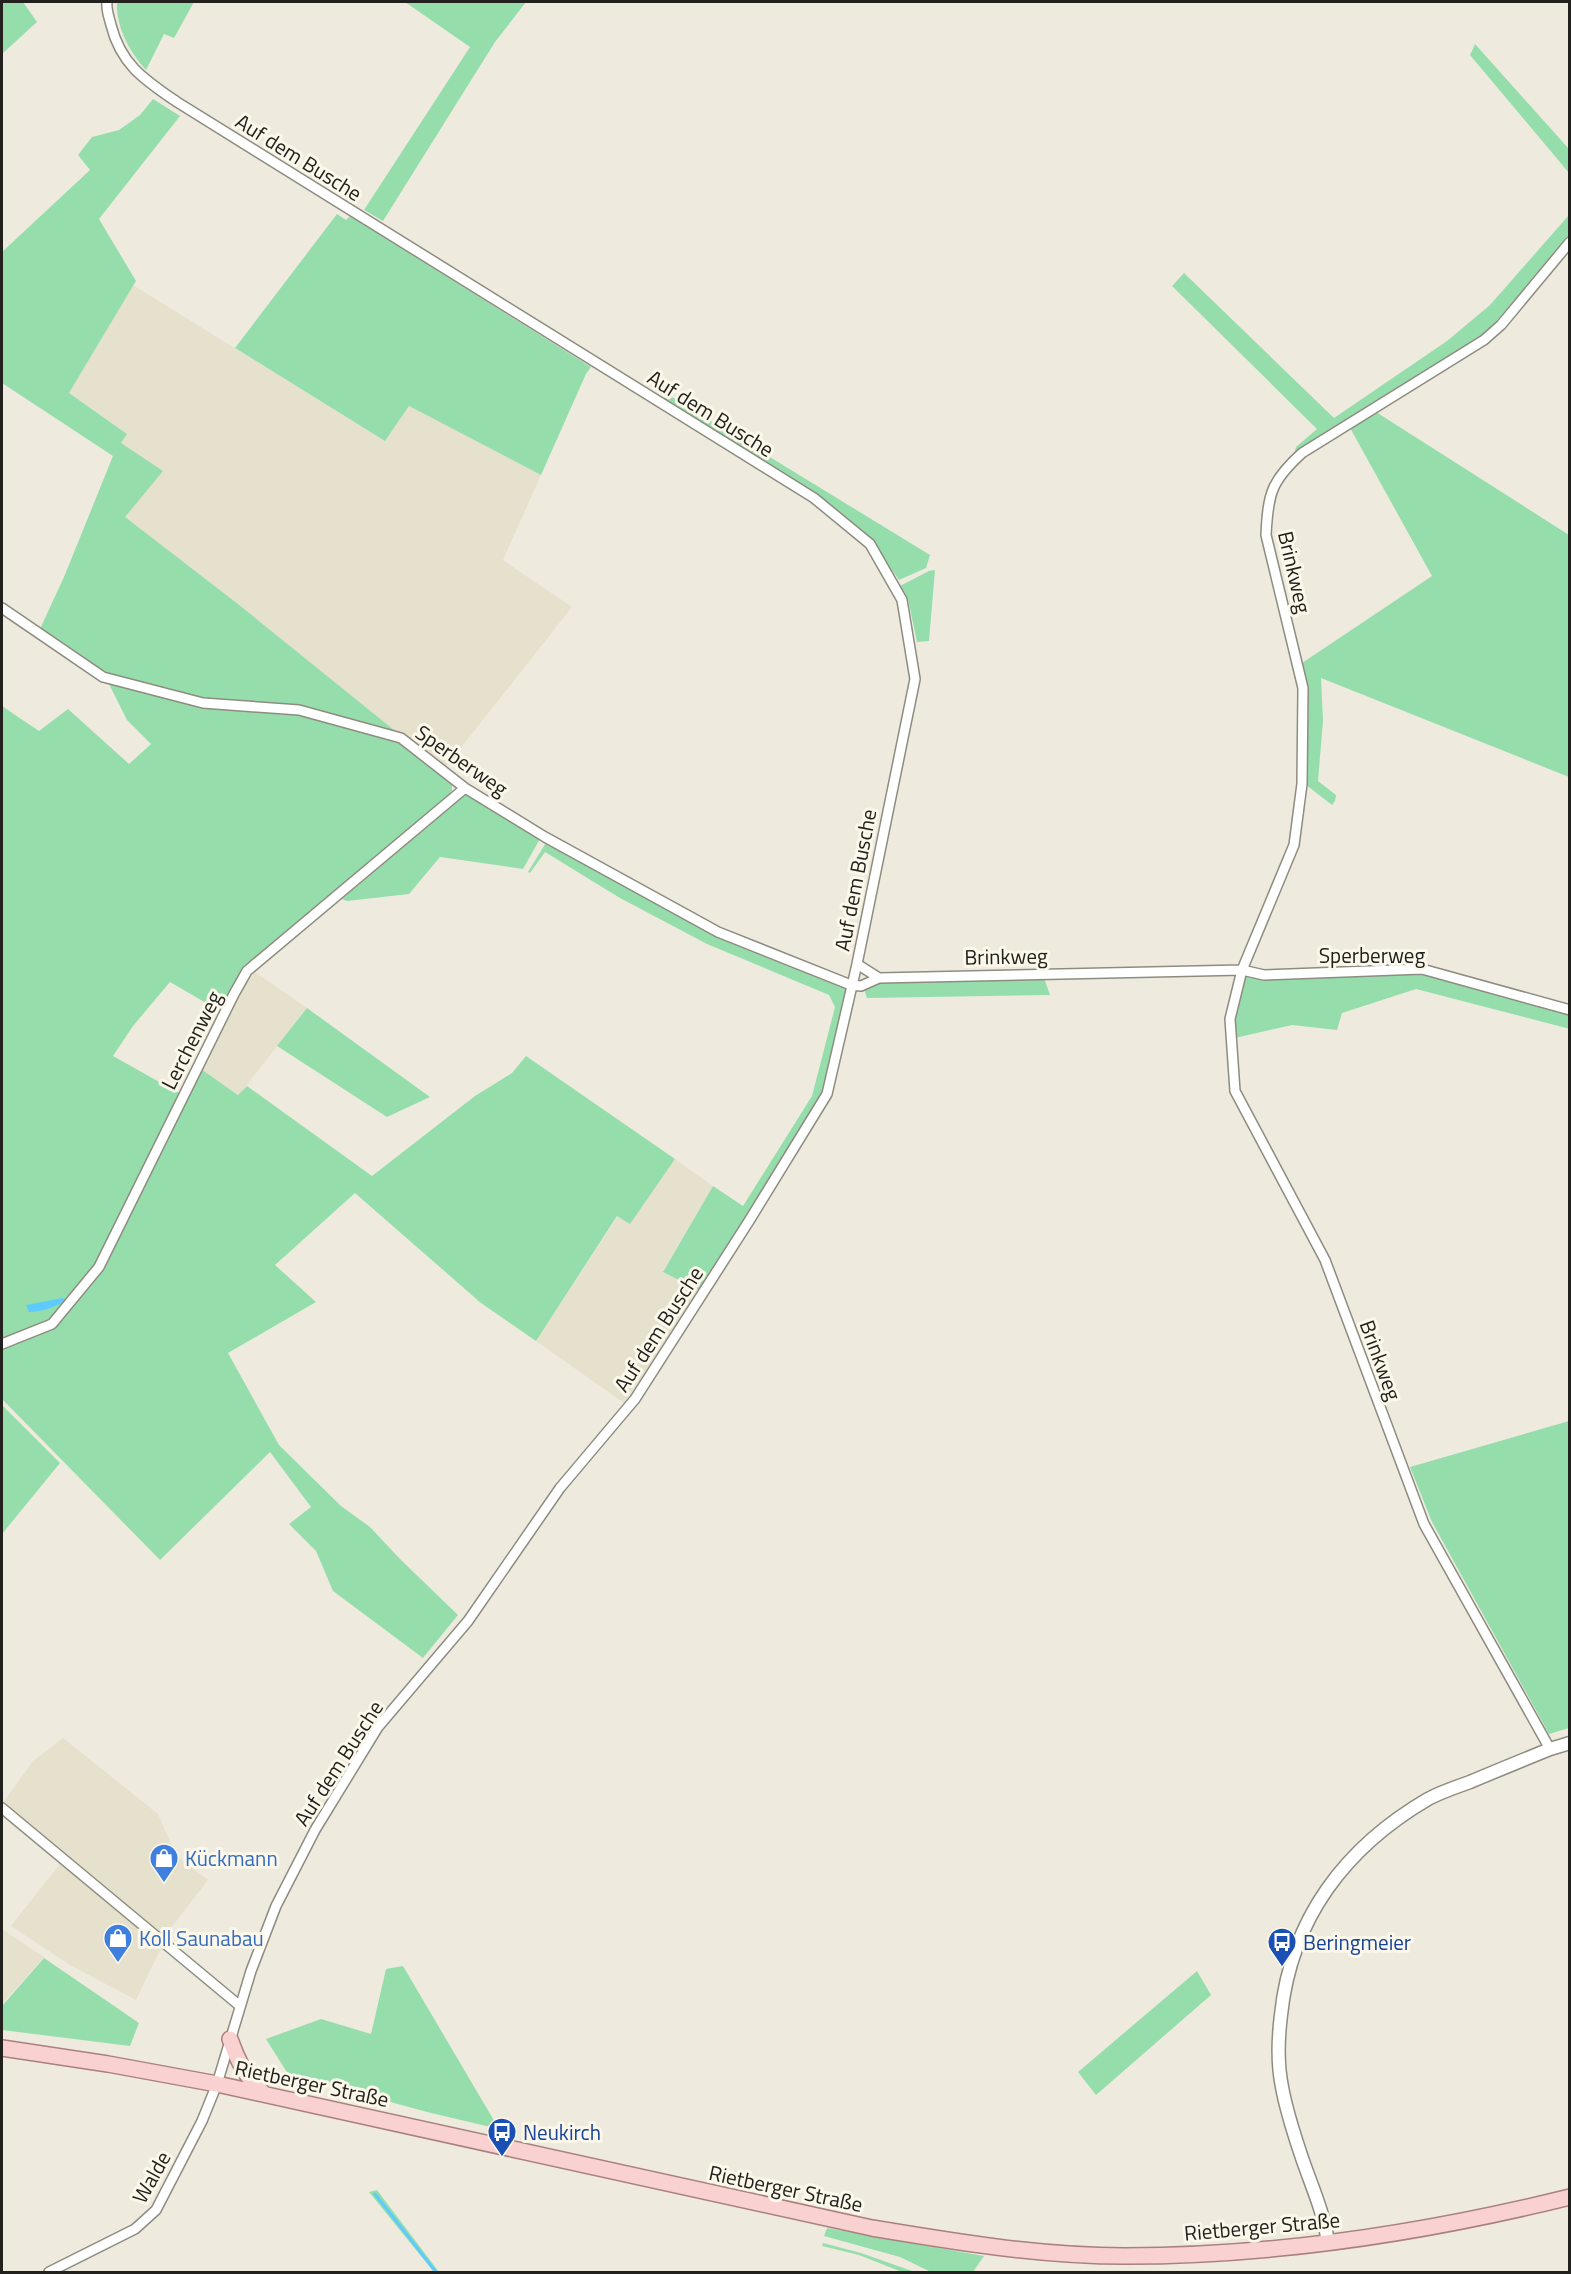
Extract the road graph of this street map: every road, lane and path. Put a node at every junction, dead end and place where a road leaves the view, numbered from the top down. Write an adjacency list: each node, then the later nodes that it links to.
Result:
1 (107, 2): 5 (street, Auf dem Busche)
2 (1569, 242): 6 (street, Brinkweg)
3 (2, 608): 4 (street, Sperberweg)
4 (465, 788): 8 (street, Sperberweg); 10 (street, Lerchenweg)
5 (857, 964): 7 (street); 8 (street, Auf dem Busche)
6 (1242, 970): 7 (street, Brinkweg); 9 (street, Sperberweg); 12 (street, Brinkweg)
7 (879, 978): 8 (street, Brinkweg)
8 (851, 985): 14 (street, Auf dem Busche)
9 (1569, 1010)
10 (2, 1344)
11 (1569, 1743): 12 (street)
12 (1550, 1749): 20 (street)
13 (2, 1808): 14 (street)
14 (240, 2006): 15 (street, Auf dem Busche)
15 (230, 2039): 17 (street, Auf dem Busche); 18 (main road)
16 (2, 2048): 17 (main road, Rietberger Straße)
17 (217, 2084): 18 (main road, Rietberger Straße); 21 (street, Walde)
18 (264, 2094): 20 (main road, Rietberger Straße)
19 (1569, 2197): 20 (main road, Rietberger Straße)
20 (1328, 2243)
21 (50, 2272)

